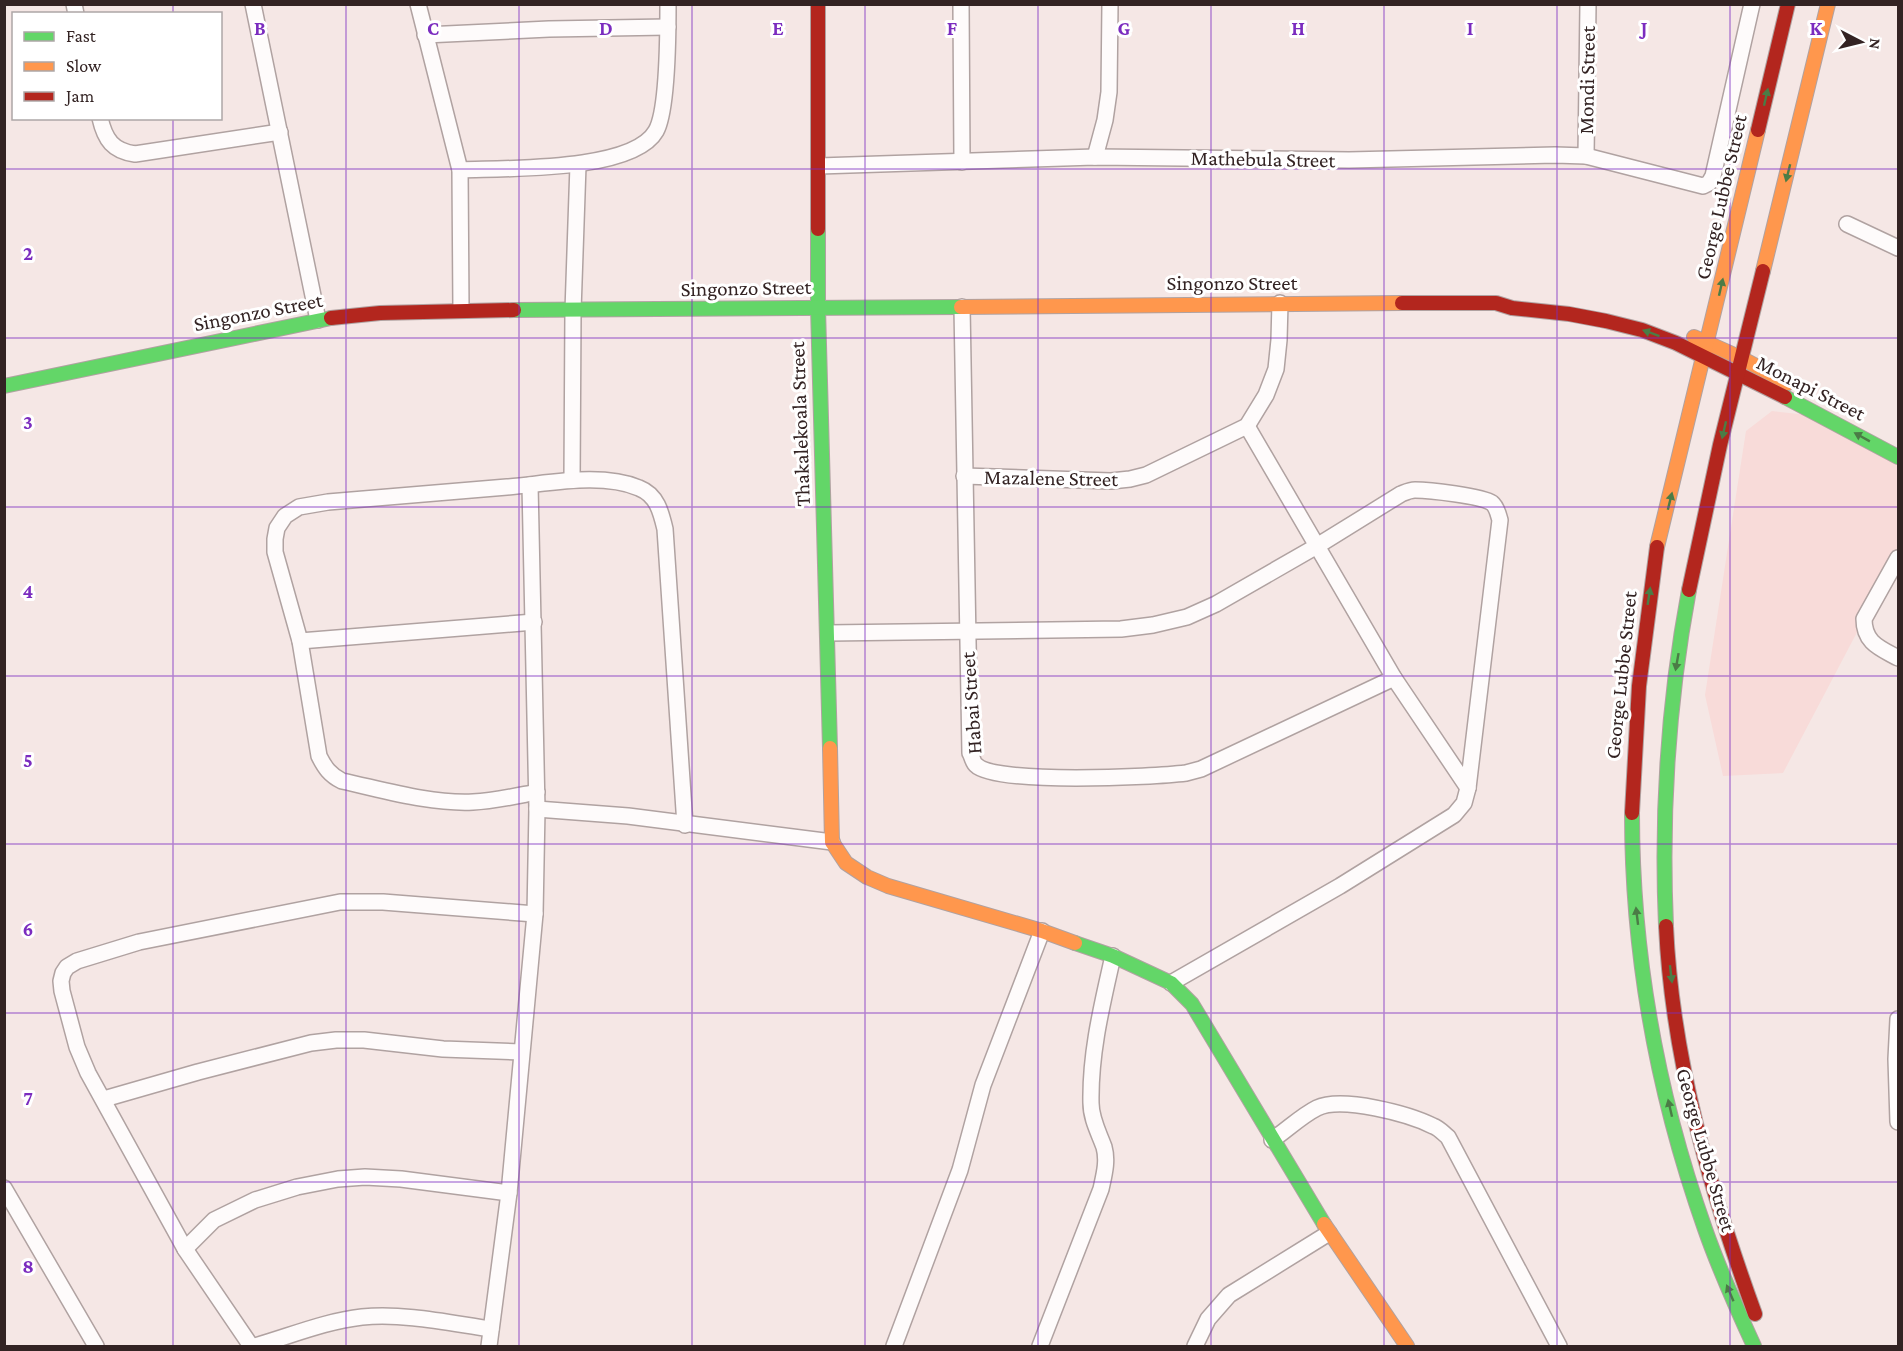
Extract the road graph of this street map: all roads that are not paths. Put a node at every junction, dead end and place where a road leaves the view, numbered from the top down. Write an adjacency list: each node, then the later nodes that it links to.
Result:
1 (253, 4): 14 (street)
2 (418, 4): 12 (street)
3 (668, 4): 11 (street)
4 (818, 4): 19 (street, Thakalekoala Street)
5 (961, 4): 17 (street)
6 (1110, 4): 16 (street)
7 (1588, 4): 15 (street, Mondi Street)
8 (1752, 4): 15 (street, Mathebula Street)
9 (1788, 4): 29 (street, George Lubbe Street, one-way to 9)
10 (1828, 4): 30 (street, George Lubbe Street, one-way to 30)
11 (668, 27): 12 (street); 18 (street)
12 (425, 35): 20 (street)
13 (101, 120): 14 (street)
14 (280, 132): 28 (street)
15 (1586, 156): 16 (street, Mathebula Street)
16 (1095, 157): 17 (street, Mathebula Street)
17 (962, 162): 19 (street, Mathebula Street)
18 (578, 165): 20 (street); 27 (street)
19 (819, 166): 25 (street, Thakalekoala Street)
20 (460, 170): 26 (street)
21 (1847, 224): 22 (street)
22 (1899, 248)
23 (1280, 303): 24 (street, Singonzo Street); 29 (street, Singonzo Street); 34 (street)
24 (962, 307): 25 (street, Singonzo Street); 36 (street, Habai Street)
25 (818, 308): 27 (street, Singonzo Street); 43 (street, Thakalekoala Street)
26 (461, 310): 27 (street, Singonzo Street); 28 (street, Singonzo Street)
27 (573, 311): 37 (street)
28 (318, 321): 32 (street, Singonzo Street)
29 (1706, 350): 30 (street, Singonzo Street); 31 (street, Singonzo Street); 77 (street, George Lubbe Street, one-way to 29)
30 (1741, 358): 31 (street, George Lubbe Street); 33 (street, Monapi Street)
31 (1736, 373): 35 (street, Monapi Street, one-way to 31); 78 (street, George Lubbe Street, one-way to 78)
32 (4, 386)
33 (1800, 389)
34 (1247, 426): 36 (street, Mazalene Street); 39 (street)
35 (1899, 457)
36 (964, 476): 42 (street, Habai Street)
37 (572, 480): 38 (street); 50 (street)
38 (531, 485): 41 (street); 44 (street)
39 (1317, 546): 42 (street); 46 (street); 47 (street)
40 (1899, 558): 45 (street)
41 (534, 622): 44 (street); 48 (street)
42 (967, 632): 43 (street); 46 (street, Habai Street)
43 (828, 633): 51 (street, Thakalekoala Street)
44 (300, 641): 48 (street)
45 (1899, 658)
46 (1394, 678): 47 (street)
47 (1468, 788): 55 (street)
48 (537, 792): 49 (street)
49 (537, 809): 50 (street); 52 (street)
50 (685, 825): 51 (street)
51 (832, 842): 53 (street)
52 (535, 914): 57 (street); 59 (street)
53 (1042, 931): 54 (street); 72 (street)
54 (1113, 956): 55 (street); 73 (street)
55 (1171, 983): 61 (street)
56 (1899, 1019): 58 (street)
57 (521, 1052): 59 (street); 63 (street)
58 (1898, 1059): 60 (street)
59 (104, 1099): 66 (street)
60 (1899, 1122)
61 (1272, 1140): 65 (street); 76 (street)
62 (4, 1188): 64 (street)
63 (508, 1193): 66 (street); 67 (street)
64 (9, 1205): 68 (street)
65 (1329, 1233): 74 (street); 75 (street)
66 (185, 1249): 69 (street)
67 (491, 1329): 70 (street); 71 (street)
68 (96, 1347)
69 (251, 1347)
70 (255, 1347)
71 (489, 1347)
72 (894, 1347)
73 (1040, 1347)
74 (1195, 1347)
75 (1407, 1347)
76 (1559, 1347)
77 (1754, 1347)
78 (1767, 1347)

